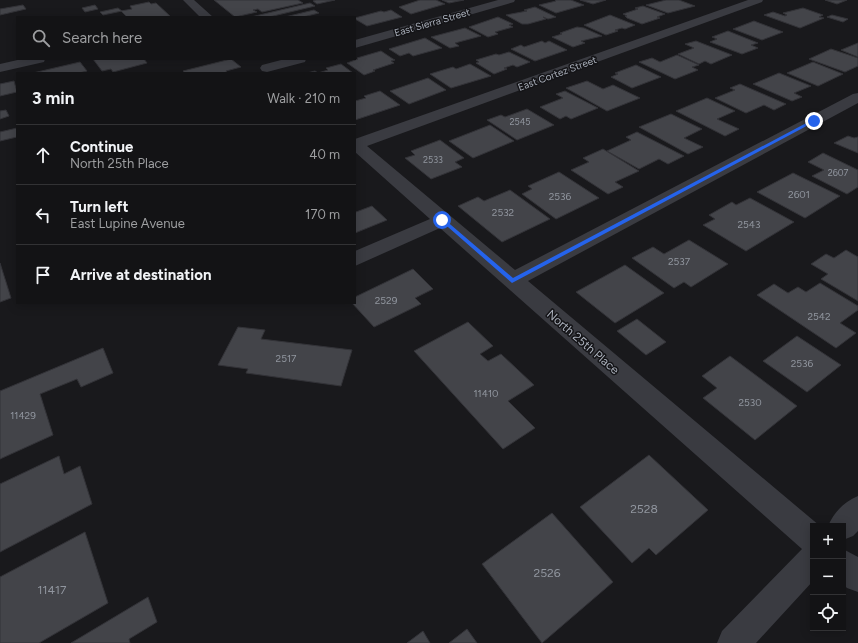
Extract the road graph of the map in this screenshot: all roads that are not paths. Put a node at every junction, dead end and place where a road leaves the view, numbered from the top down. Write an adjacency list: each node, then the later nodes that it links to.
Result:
1 (188, 0): 4 (street)
2 (510, 0): 5 (street, East Sierra Street)
3 (758, 0): 12 (street, East Cortez Street)
4 (206, 16)
5 (356, 44)
6 (35, 60): 9 (street)
7 (257, 60): 10 (street)
8 (297, 60): 10 (street)
9 (0, 68)
10 (269, 71)
11 (858, 97): 15 (street)
12 (356, 145): 13 (street, North 25th Place)
13 (442, 220): 14 (street); 15 (street, North 25th Place)
14 (356, 259)
15 (512, 281): 18 (street, North 25th Place)
16 (858, 510): 17 (street)
17 (846, 523)
18 (810, 536)
19 (810, 562): 22 (street)
20 (846, 567): 21 (street)
21 (858, 577)
22 (734, 643)

